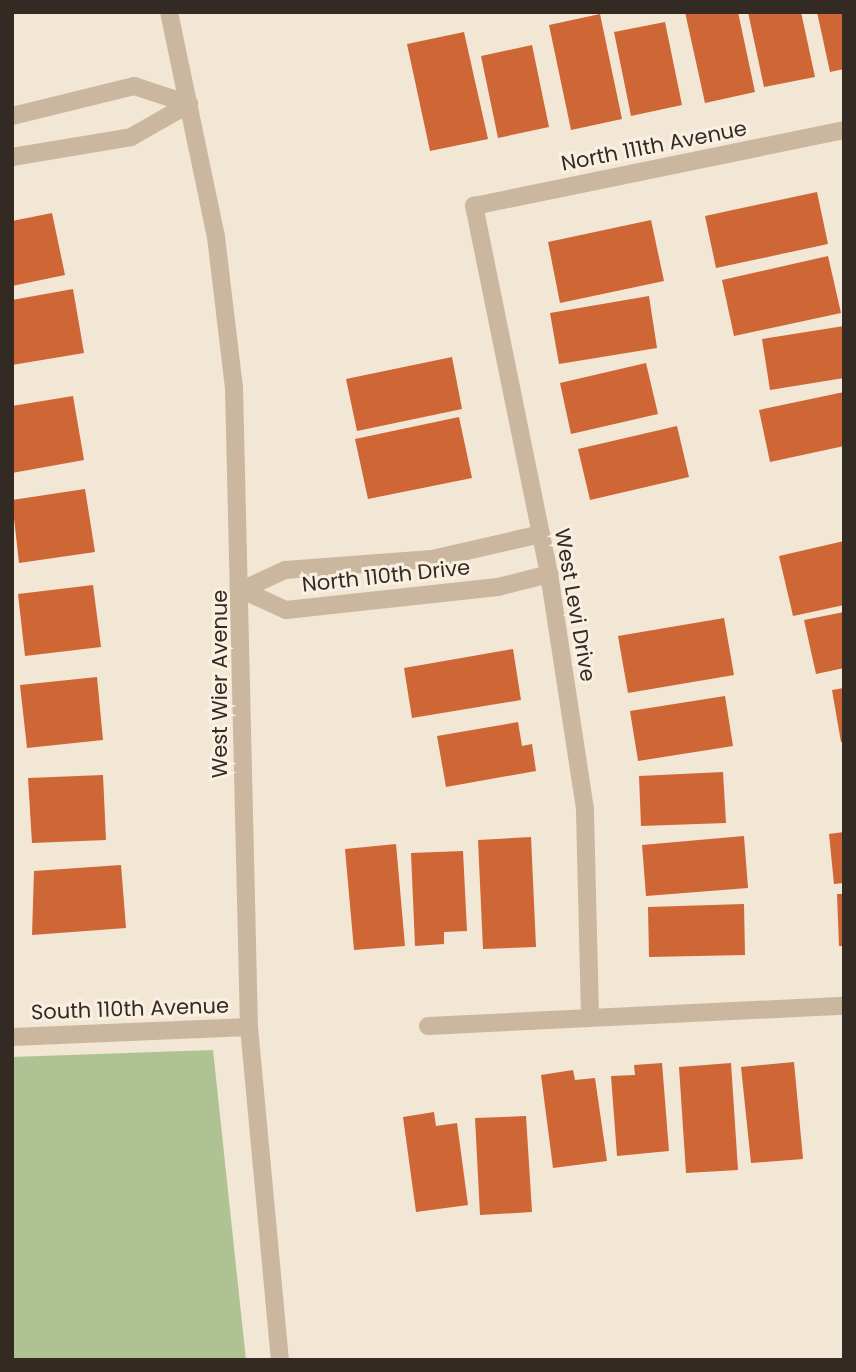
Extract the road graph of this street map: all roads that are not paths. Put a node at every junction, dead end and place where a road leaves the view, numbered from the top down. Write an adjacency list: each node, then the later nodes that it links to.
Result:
1 (169, 12): 2 (street, West Wier Avenue)
2 (189, 104): 3 (street); 5 (street); 9 (street, West Wier Avenue)
3 (12, 116)
4 (844, 131): 6 (street, North 111th Avenue)
5 (12, 158)
6 (474, 206): 7 (street, West Levi Drive)
7 (541, 534): 8 (street, West Levi Drive); 9 (street, North 110th Drive)
8 (549, 574): 9 (street, North 110th Drive); 11 (street, West Levi Drive)
9 (242, 590): 12 (street, West Wier Avenue)
10 (844, 1006): 11 (street)
11 (590, 1016): 13 (street)
12 (249, 1027): 14 (street, South 110th Avenue); 15 (street, West Wier Avenue)
13 (428, 1027)
14 (12, 1037)
15 (280, 1360)

